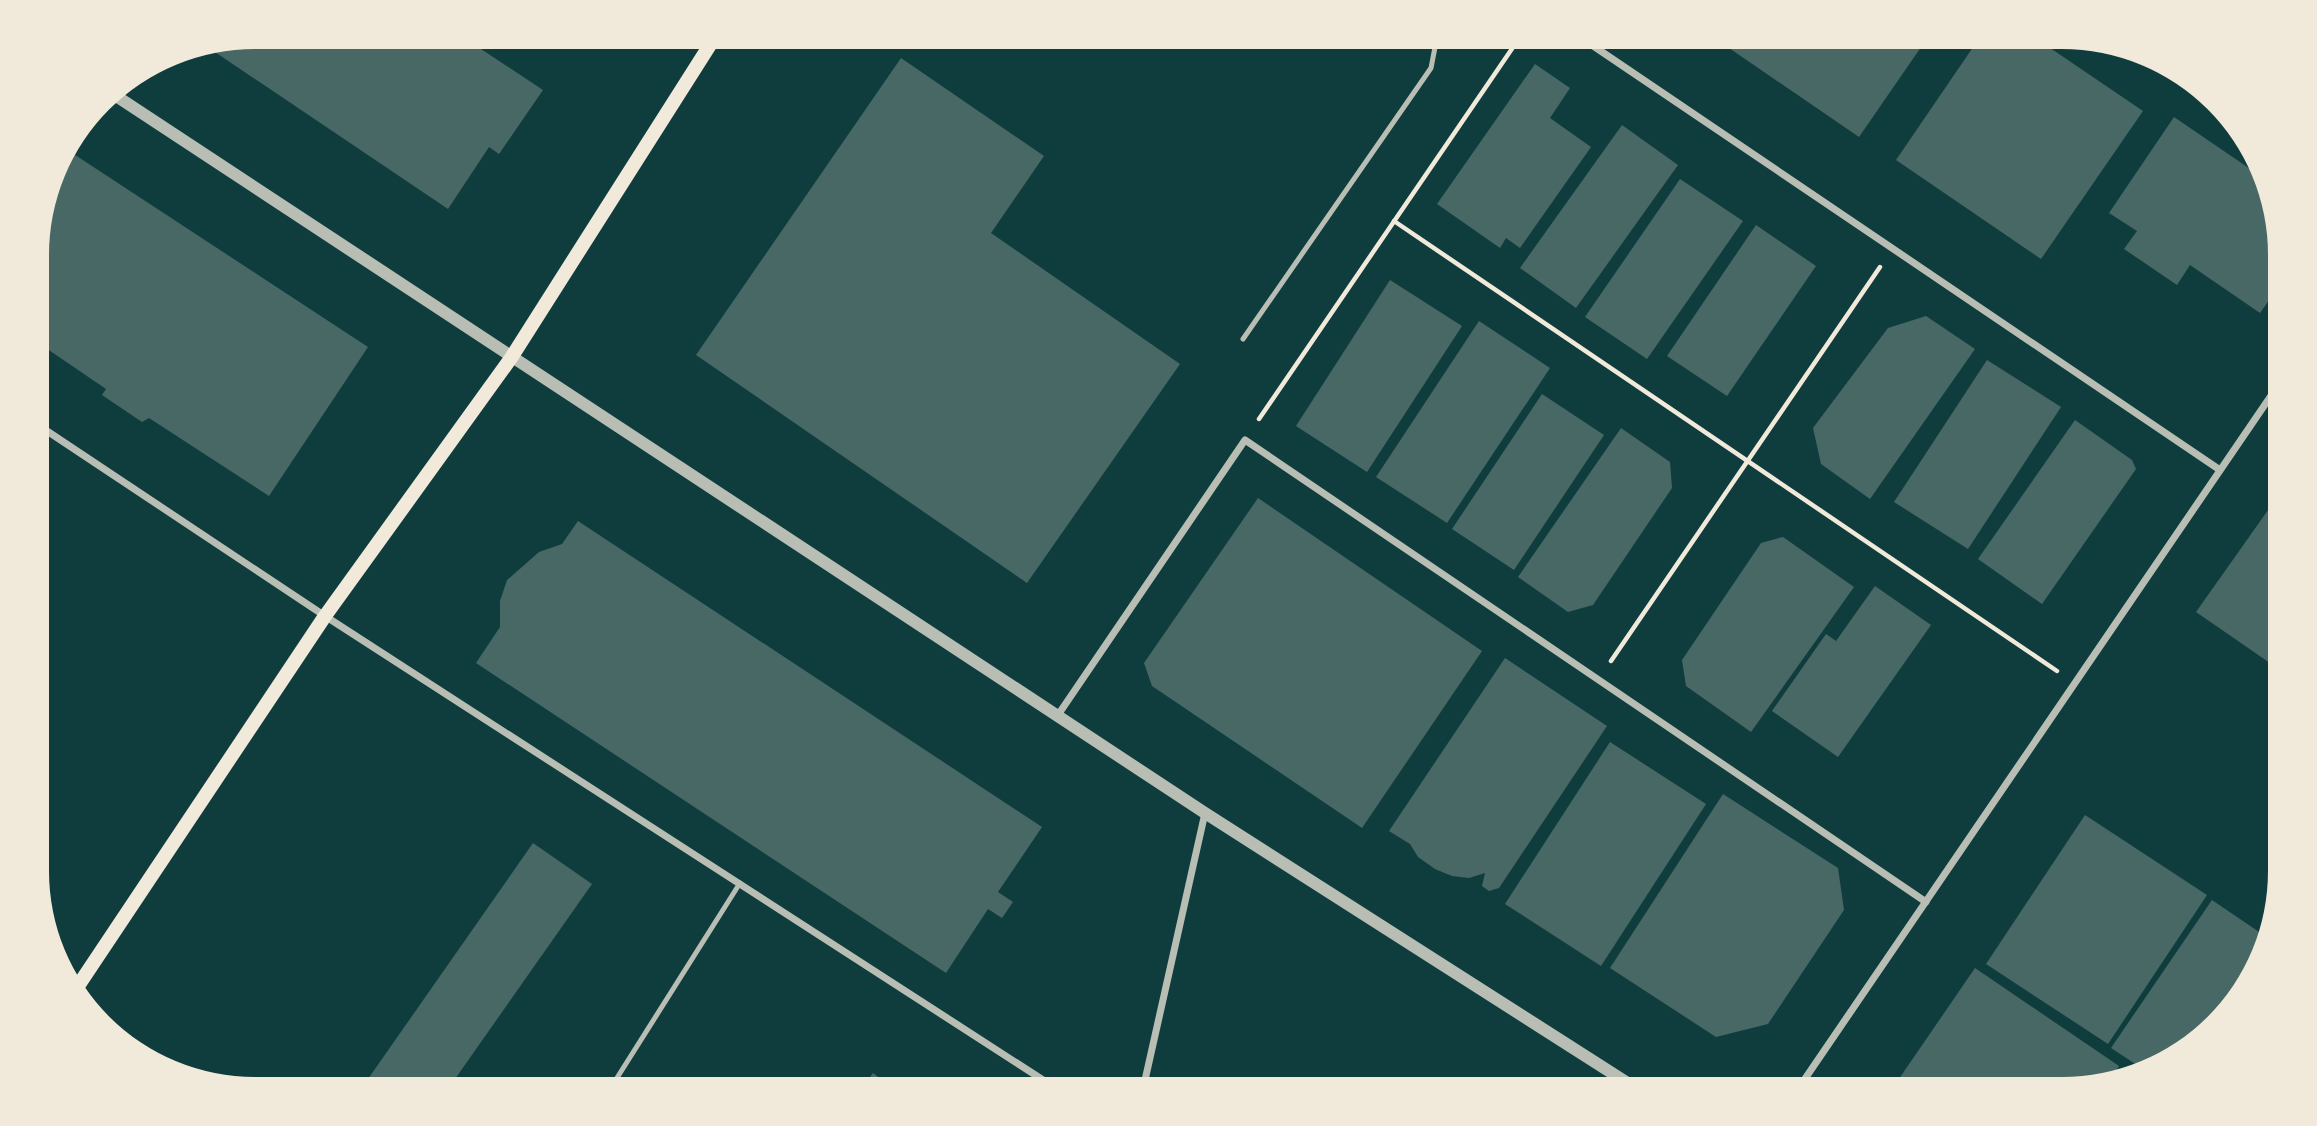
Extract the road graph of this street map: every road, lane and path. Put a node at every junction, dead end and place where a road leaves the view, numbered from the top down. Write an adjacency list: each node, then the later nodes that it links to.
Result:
1 (707, 49): 9 (main road)
2 (1435, 49): 8 (lane)
3 (1512, 49): 6 (path)
4 (1598, 49): 7 (street)
5 (120, 99): 9 (street)
6 (1394, 222): 12 (path); 13 (path)
7 (1893, 248): 13 (path); 14 (street)
8 (1243, 339)
9 (511, 358): 15 (main road); 18 (street)
10 (2268, 400): 14 (street)
11 (49, 432): 15 (street)
12 (1245, 440): 16 (street); 18 (street)
13 (1748, 461): 16 (path); 17 (path)
14 (2220, 470): 17 (street)
15 (325, 616): 20 (street); 22 (main road)
16 (1598, 679): 21 (street)
17 (2075, 683): 21 (street)
18 (1058, 715): 19 (street)
19 (1205, 813): 25 (street); 26 (street)
20 (740, 883): 23 (lane); 24 (street)
21 (1926, 902): 27 (street)
22 (81, 981)
23 (618, 1077)
24 (1039, 1077)
25 (1146, 1077)
26 (1618, 1077)
27 (1806, 1077)

